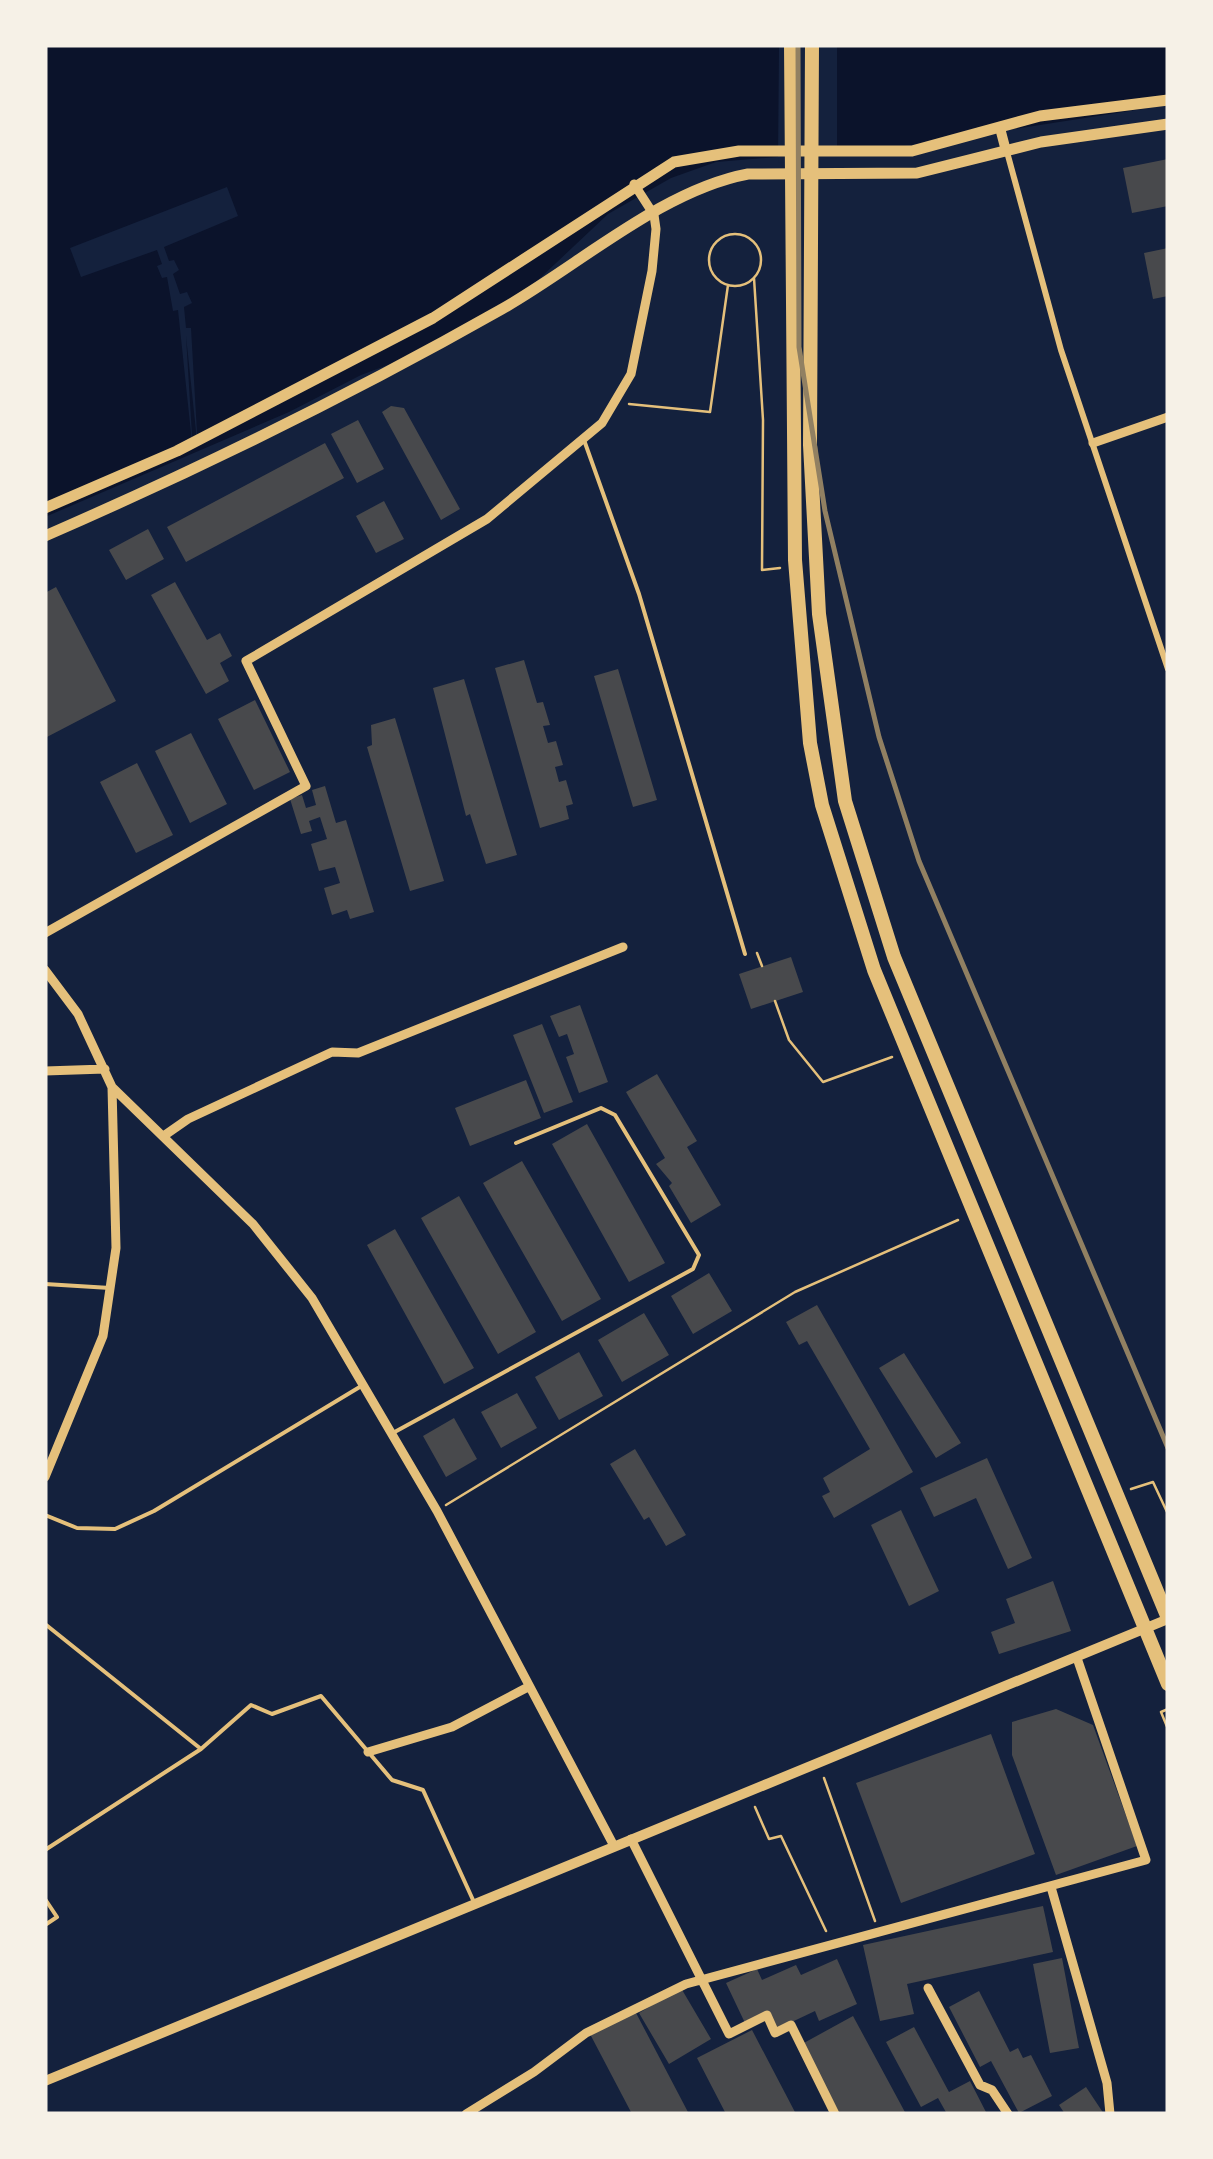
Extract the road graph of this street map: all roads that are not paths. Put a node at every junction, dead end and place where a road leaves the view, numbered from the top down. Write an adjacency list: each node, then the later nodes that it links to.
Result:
1 (791, 45): 35 (highway)
2 (812, 45): 32 (highway)
3 (1168, 100): 5 (main road)
4 (1168, 124): 6 (main road)
5 (1000, 128): 6 (street); 7 (main road)
6 (1006, 151): 8 (main road); 13 (street)
7 (634, 184): 8 (street); 9 (main road)
8 (654, 215): 10 (main road); 12 (street)
9 (335, 369): 10 (main road); 14 (main road)
10 (348, 393): 15 (main road)
11 (1168, 416): 13 (street)
12 (584, 440): 17 (street); 19 (lane)
13 (1093, 443): 16 (street)
14 (45, 508)
15 (45, 536)
16 (1168, 668)
17 (45, 934)
18 (623, 947): 24 (street)
19 (746, 954)
20 (45, 970): 21 (street)
21 (105, 1069): 22 (street); 23 (street)
22 (45, 1070)
23 (112, 1087): 24 (street); 27 (street)
24 (165, 1135): 28 (street)
25 (516, 1143): 29 (lane)
26 (45, 1284): 27 (lane)
27 (110, 1288): 30 (street)
28 (363, 1385): 29 (street); 31 (lane)
29 (392, 1434): 36 (street)
30 (45, 1477)
31 (45, 1515)
32 (1168, 1619): 34 (street)
33 (45, 1624): 37 (lane)
34 (1076, 1658): 39 (street); 42 (street)
35 (1168, 1684)
36 (528, 1687): 38 (street); 40 (street)
37 (201, 1749): 38 (lane); 41 (lane)
38 (368, 1752): 44 (lane)
39 (631, 1839): 40 (street); 46 (street)
40 (614, 1846): 44 (street)
41 (45, 1850)
42 (1051, 1888): 46 (street); 52 (street)
43 (45, 1899): 45 (lane)
44 (474, 1904): 48 (street)
45 (45, 1925)
46 (702, 1979): 49 (street); 50 (street)
47 (928, 1988): 51 (street)
48 (45, 2081)
49 (466, 2114)
50 (836, 2114)
51 (1008, 2114)
52 (1110, 2114)

